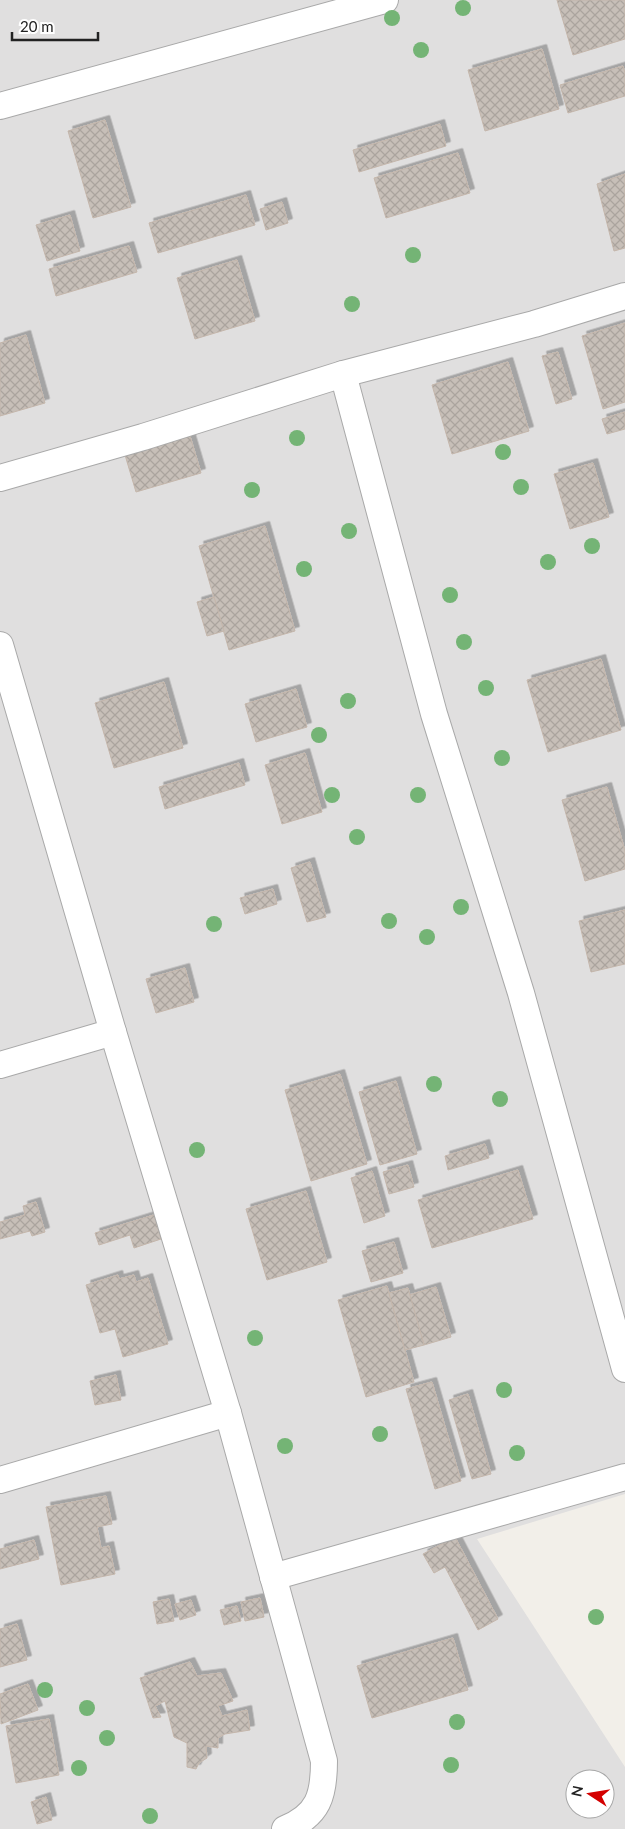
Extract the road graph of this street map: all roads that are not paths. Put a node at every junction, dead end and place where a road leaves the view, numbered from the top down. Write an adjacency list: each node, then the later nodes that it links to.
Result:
1 (385, 0): 2 (street)
2 (0, 106)
3 (625, 296): 4 (street)
4 (343, 374): 5 (street); 9 (street)
5 (0, 478)
6 (0, 645): 7 (street)
7 (113, 1032): 8 (street); 10 (street)
8 (0, 1065)
9 (625, 1369)
10 (228, 1413): 12 (street); 13 (street)
11 (625, 1478): 13 (street)
12 (0, 1480)
13 (273, 1577): 14 (street)
14 (285, 1829)

